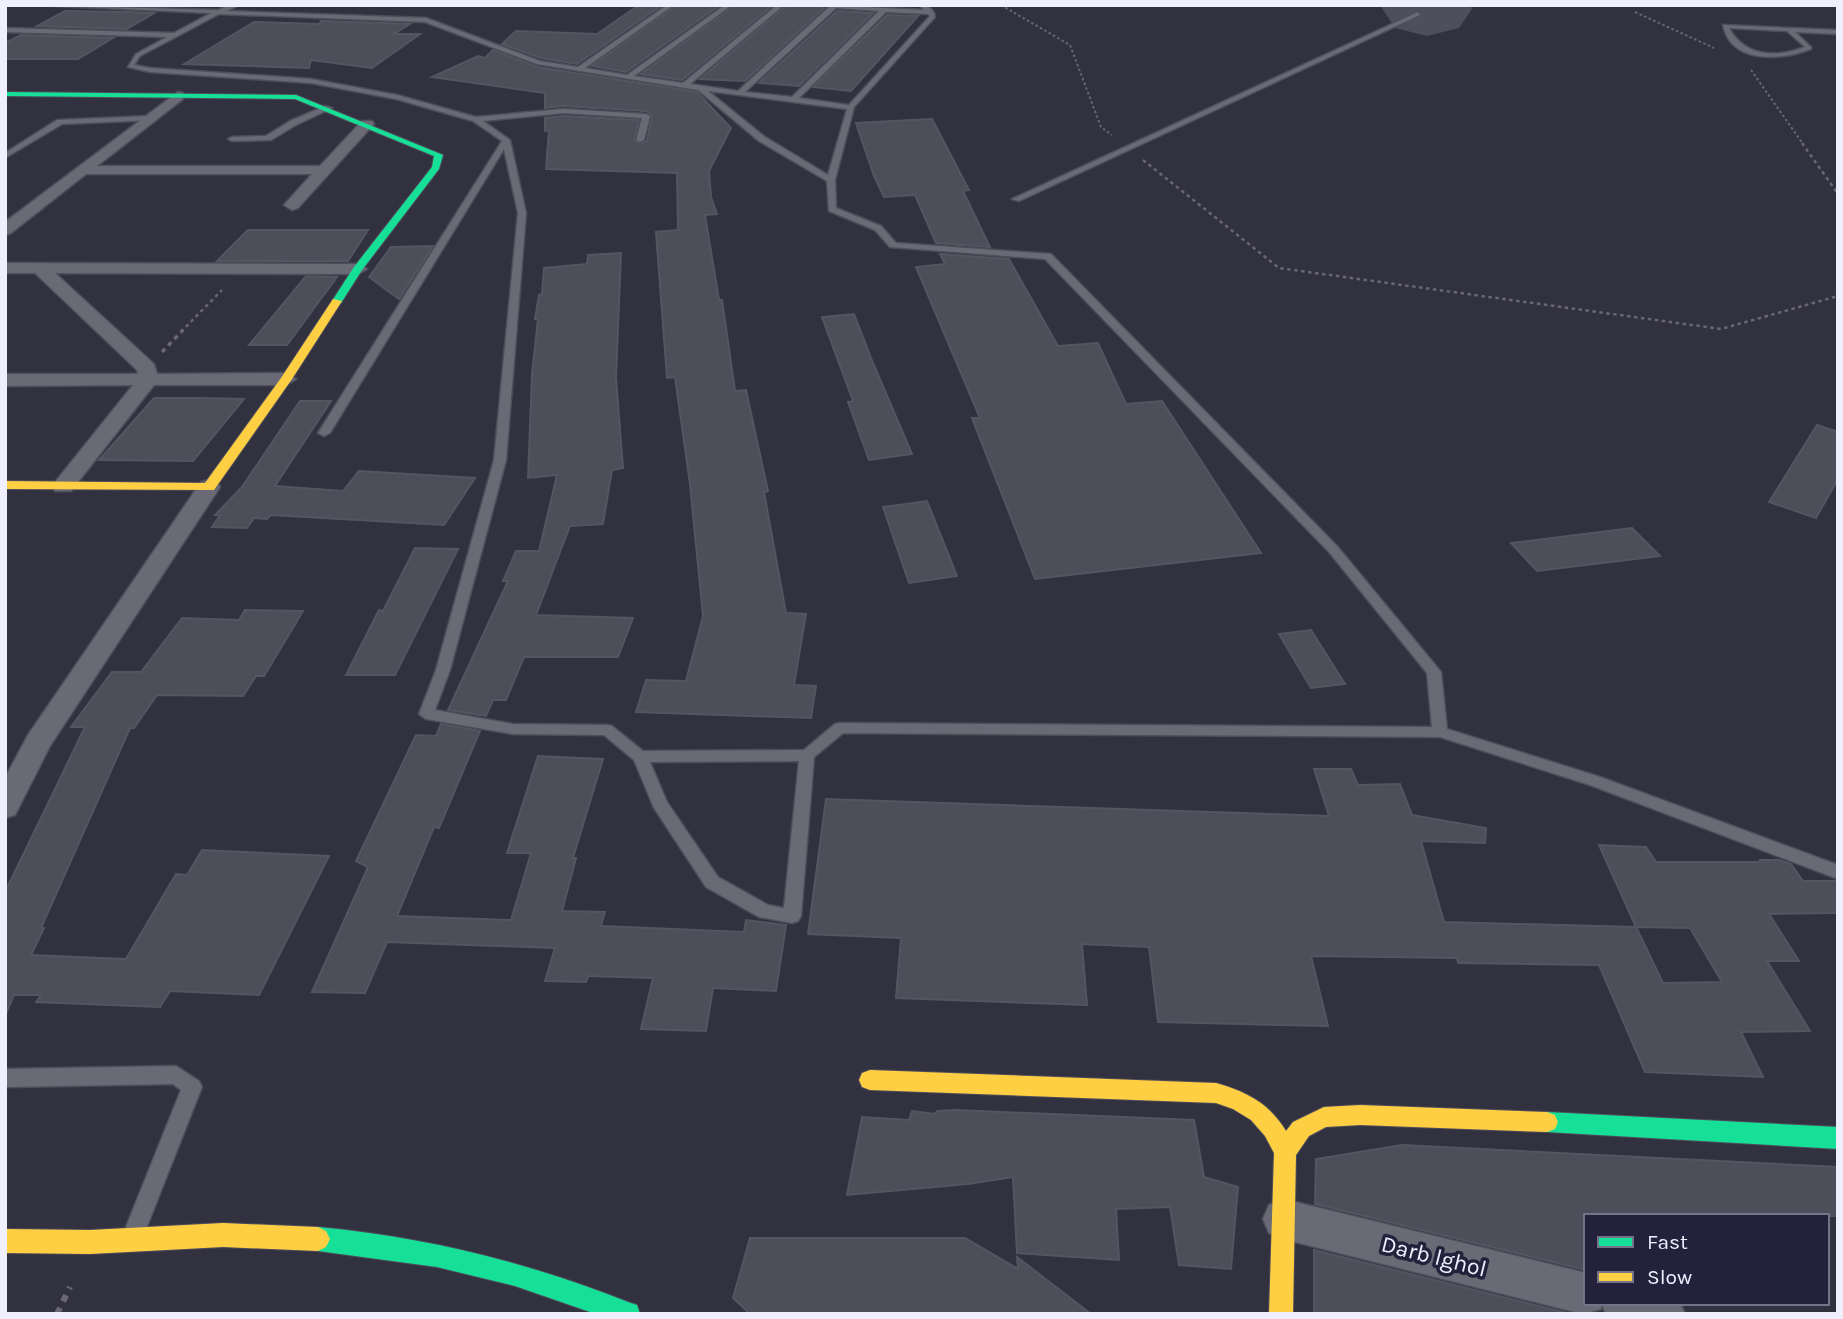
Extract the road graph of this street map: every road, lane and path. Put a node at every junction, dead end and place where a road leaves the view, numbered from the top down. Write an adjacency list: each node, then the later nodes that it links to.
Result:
1 (39, 5): 13 (lane)
2 (236, 5): 13 (lane)
3 (671, 5): 21 (lane)
4 (729, 5): 22 (lane)
5 (782, 5): 23 (lane)
6 (825, 5): 9 (lane)
7 (923, 5): 11 (lane)
8 (1002, 5): 37 (path)
9 (834, 6): 10 (lane); 25 (lane)
10 (884, 10): 11 (lane); 28 (lane)
11 (931, 12): 29 (lane)
12 (1635, 12): 19 (path)
13 (216, 13): 18 (lane); 21 (lane)
14 (1418, 14): 37 (lane)
15 (1787, 28): 15 (lane); 17 (lane)
16 (5, 30): 18 (lane)
17 (1838, 32)
18 (176, 36): 32 (lane)
19 (1722, 52)
20 (1746, 63): 42 (path)
21 (580, 69): 22 (lane)
22 (628, 77): 23 (lane)
23 (684, 86): 24 (lane)
24 (700, 88): 25 (lane); 41 (lane)
25 (740, 93): 28 (lane)
26 (178, 96): 27 (street); 30 (street); 31 (street)
27 (10, 97)
28 (793, 100): 29 (lane)
29 (851, 107): 41 (lane)
30 (328, 108): 33 (street); 34 (lane)
31 (150, 118): 38 (lane); 39 (street)
32 (476, 119): 35 (lane); 36 (lane)
33 (367, 124): 40 (street); 51 (street)
34 (232, 139)
35 (506, 140): 56 (lane); 62 (lane)
36 (640, 140)
37 (1126, 147): 43 (lane); 52 (path)
38 (5, 156)
39 (84, 170): 40 (street); 45 (street)
40 (323, 170): 46 (street)
41 (831, 180): 60 (lane)
42 (1838, 194)
43 (1016, 200)
44 (17, 202): 45 (street)
45 (40, 202): 47 (street)
46 (292, 205)
47 (5, 230)
48 (5, 268): 49 (street)
49 (39, 268): 50 (street); 53 (street)
50 (242, 269): 51 (street); 53 (path)
51 (358, 269): 54 (street)
52 (1838, 296)
53 (148, 374): 54 (street); 55 (street); 58 (street)
54 (286, 379): 59 (street)
55 (5, 380)
56 (324, 433)
57 (5, 485): 58 (street)
58 (63, 486): 59 (street)
59 (209, 487): 63 (street)
60 (1440, 732): 61 (lane); 64 (lane)
61 (807, 755): 62 (lane); 62 (lane)
62 (640, 757)
63 (5, 807)
64 (1838, 872)
65 (5, 1078): 70 (lane)
66 (870, 1080): 68 (street)
67 (1838, 1138): 68 (street)
68 (1285, 1152): 69 (street)
69 (1283, 1219): 72 (street, Darb lghol); 75 (street)
70 (132, 1240): 71 (street); 74 (street)
71 (5, 1241)
72 (1584, 1294)
73 (1630, 1305): 76 (street)
74 (628, 1314)
75 (1281, 1314)
76 (1664, 1314)

